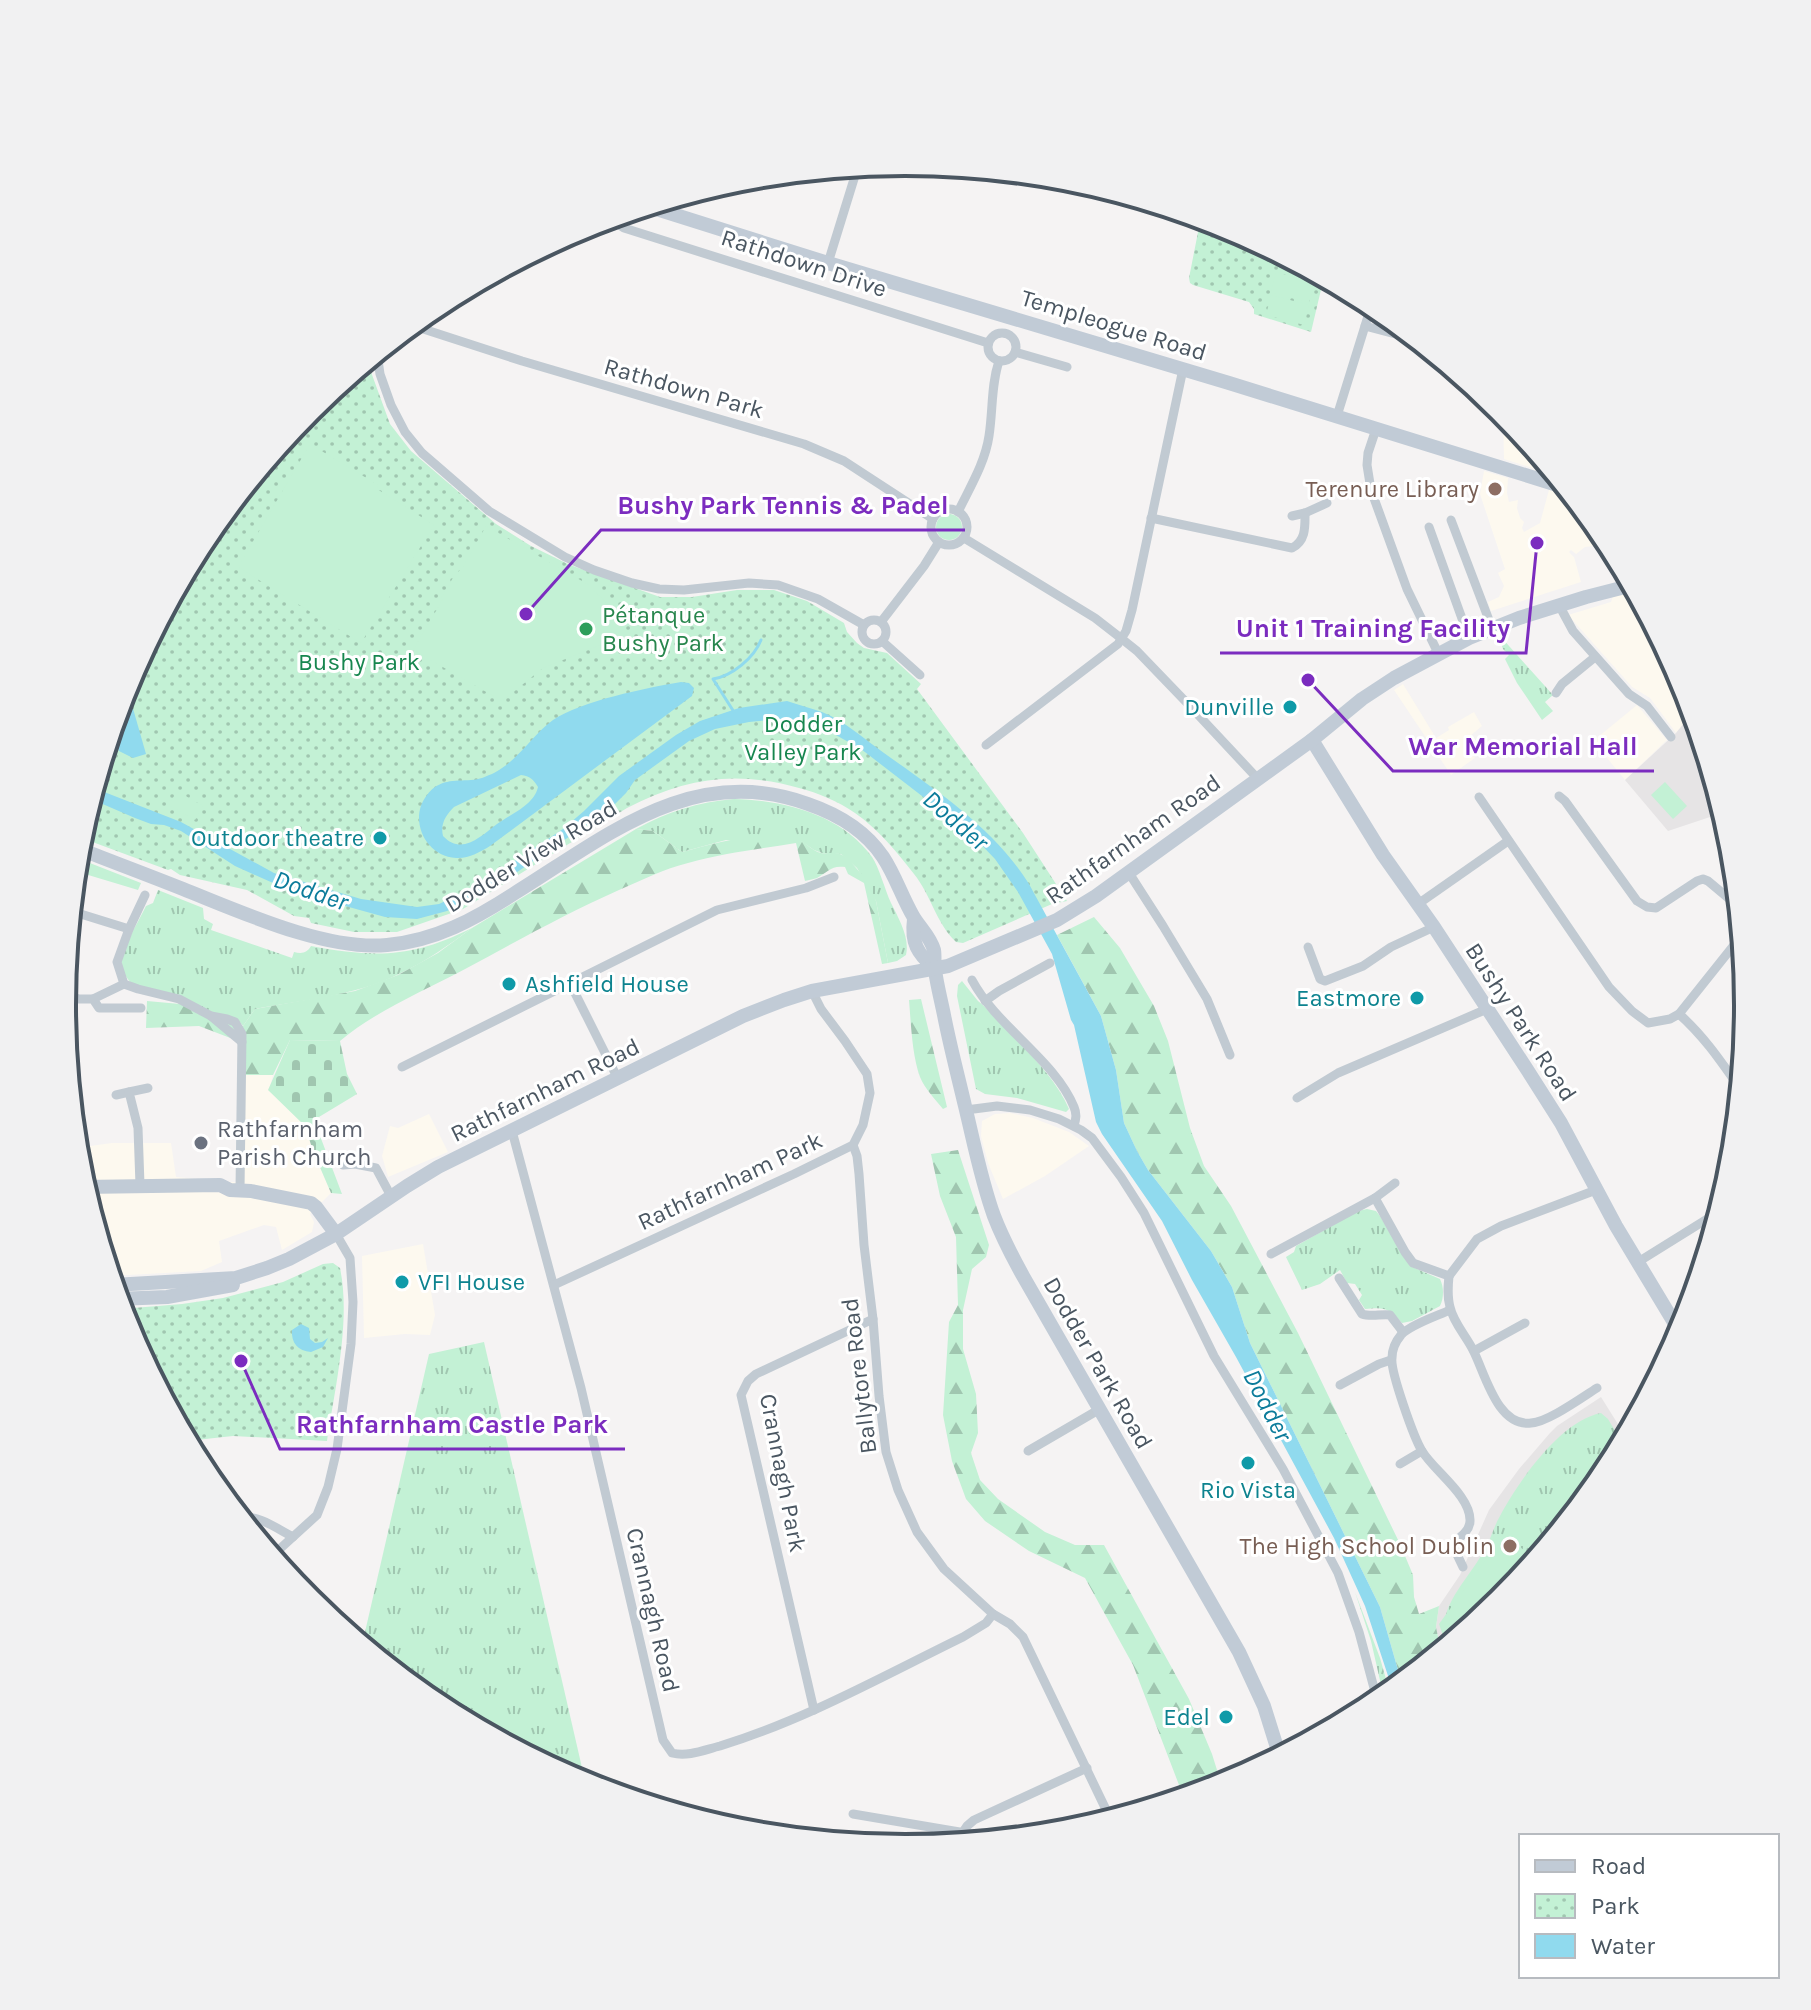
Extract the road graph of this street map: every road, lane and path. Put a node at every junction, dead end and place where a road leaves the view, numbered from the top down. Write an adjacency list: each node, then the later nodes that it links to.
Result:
1 (855, 177): 4 (street)
2 (666, 212): 4 (main road, Templeogue Road)
3 (622, 226): 9 (street, Rathdown Drive)
4 (828, 263): 14 (main road, Templeogue Road)
5 (1368, 316): 6 (street)
6 (1365, 326): 8 (street); 15 (street)
7 (425, 330): 23 (street, Rathdown Park)
8 (1390, 333)
9 (988, 343): 10 (street, Rathdown Drive); 11 (street)
10 (1015, 352): 11 (street); 13 (street, Rathdown Drive)
11 (999, 361): 19 (street)
12 (379, 365): 31 (street)
13 (1067, 367)
14 (1183, 369): 15 (main road, Templeogue Road); 22 (street)
15 (1337, 416): 16 (main road, Templeogue Road)
16 (1376, 429): 17 (main road, Templeogue Road); 36 (street)
17 (1549, 483)
18 (1327, 503): 20 (street)
19 (958, 512): 23 (street); 26 (street)
20 (1305, 513): 21 (street); 22 (street)
21 (1292, 516)
22 (1151, 518): 34 (street)
23 (933, 519): 27 (street)
24 (1451, 520): 32 (street)
25 (1429, 527): 33 (street)
26 (964, 538): 27 (street); 34 (street)
27 (939, 542): 30 (street)
28 (1623, 588): 29 (main road, Rathfarnham Road)
29 (1559, 605): 32 (main road, Rathfarnham Road); 37 (street)
30 (881, 622): 31 (street); 35 (street)
31 (864, 625): 35 (street)
32 (1492, 628): 33 (main road, Rathfarnham Road)
33 (1469, 638): 36 (main road, Rathfarnham Road)
34 (1122, 639): 42 (street); 43 (street)
35 (882, 641): 38 (street)
36 (1438, 653): 41 (main road, Rathfarnham Road)
37 (1595, 657): 39 (street); 40 (street)
38 (920, 675)
39 (1556, 693)
40 (1671, 737)
41 (1312, 740): 43 (main road, Rathfarnham Road); 52 (main road, Bushy Park Road)
42 (986, 745)
43 (1258, 779): 48 (main road, Rathfarnham Road)
44 (1559, 796): 51 (street)
45 (1479, 797): 46 (street)
46 (1508, 841): 52 (street); 69 (street)
47 (90, 853): 59 (main road, Dodder View Road)
48 (1129, 873): 59 (main road, Rathfarnham Road); 70 (street)
49 (834, 877): 61 (street)
50 (145, 895): 55 (street)
51 (1728, 898)
52 (1418, 904): 54 (main road, Bushy Park Road)
53 (81, 914): 55 (street)
54 (1434, 927): 56 (street); 68 (main road, Bushy Park Road)
55 (129, 929): 62 (street)
56 (1308, 947)
57 (1733, 947): 69 (street)
58 (1050, 963): 66 (street)
59 (935, 969): 63 (main road, Rathfarnham Road); 78 (main road, Dodder Park Road)
60 (972, 980): 66 (street)
61 (570, 983): 71 (street); 73 (street)
62 (124, 984): 65 (street); 86 (street)
63 (812, 991): 73 (main road, Rathfarnham Road); 81 (street, Rathfarnham Park)
64 (76, 998): 65 (street)
65 (93, 999): 67 (street)
66 (985, 1001): 79 (street)
67 (141, 1008)
68 (1487, 1009): 77 (street); 87 (main road, Bushy Park Road)
69 (1679, 1014): 72 (street)
70 (1230, 1055)
71 (402, 1067)
72 (1731, 1077)
73 (618, 1079): 80 (main road, Rathfarnham Road)
74 (148, 1088): 75 (street)
75 (129, 1092): 76 (street); 84 (street)
76 (116, 1095)
77 (1297, 1098)
78 (966, 1110): 79 (street); 108 (main road, Dodder Park Road)
79 (1074, 1126): 119 (street)
80 (512, 1131): 88 (main road, Rathfarnham Road); 97 (street, Crannagh Road)
81 (853, 1145): 97 (street, Rathfarnham Park); 100 (street, Ballytore Road)
82 (343, 1165): 88 (street)
83 (1395, 1183): 89 (street)
84 (140, 1185): 85 (main road); 86 (main road)
85 (96, 1187)
86 (240, 1190): 91 (main road)
87 (1596, 1190): 93 (main road, Bushy Park Road); 94 (street)
88 (391, 1196): 91 (main road, Rathfarnham Road)
89 (1375, 1198): 92 (street); 94 (street)
90 (1707, 1219): 93 (street)
91 (336, 1234): 96 (main road, Rathfarnham Road); 98 (main road, Rathfarnham Road); 115 (street)
92 (1271, 1254)
93 (1638, 1262): 101 (main road, Bushy Park Road)
94 (1449, 1276): 99 (street)
95 (1339, 1278): 103 (street)
96 (125, 1284)
97 (554, 1285): 120 (street, Crannagh Road)
98 (130, 1298)
99 (1450, 1310): 103 (street); 104 (street)
100 (873, 1319): 118 (street, Ballytore Road); 120 (street, Crannagh Park)
101 (1673, 1320)
102 (1525, 1323): 104 (street)
103 (1403, 1332): 105 (street)
104 (1474, 1351): 109 (street)
105 (1391, 1360): 106 (street); 112 (street)
106 (1340, 1385)
107 (1597, 1388): 109 (street)
108 (1100, 1409): 111 (street); 121 (main road, Dodder Park Road)
109 (1529, 1424): 110 (street)
110 (1533, 1435)
111 (1028, 1451)
112 (1422, 1451): 113 (street); 117 (street)
113 (1400, 1464)
114 (253, 1517): 115 (street)
115 (293, 1537): 116 (street)
116 (280, 1549)
117 (1463, 1567)
118 (993, 1614): 120 (street, Crannagh Road); 122 (street, Ballytore Road)
119 (1375, 1689)
120 (814, 1710)
121 (1277, 1746)
122 (1087, 1768): 123 (street, Ballytore Road); 126 (street)
123 (1106, 1809)
124 (853, 1814): 125 (street)
125 (906, 1823): 126 (street); 127 (street)
126 (963, 1832)
127 (905, 1834)

